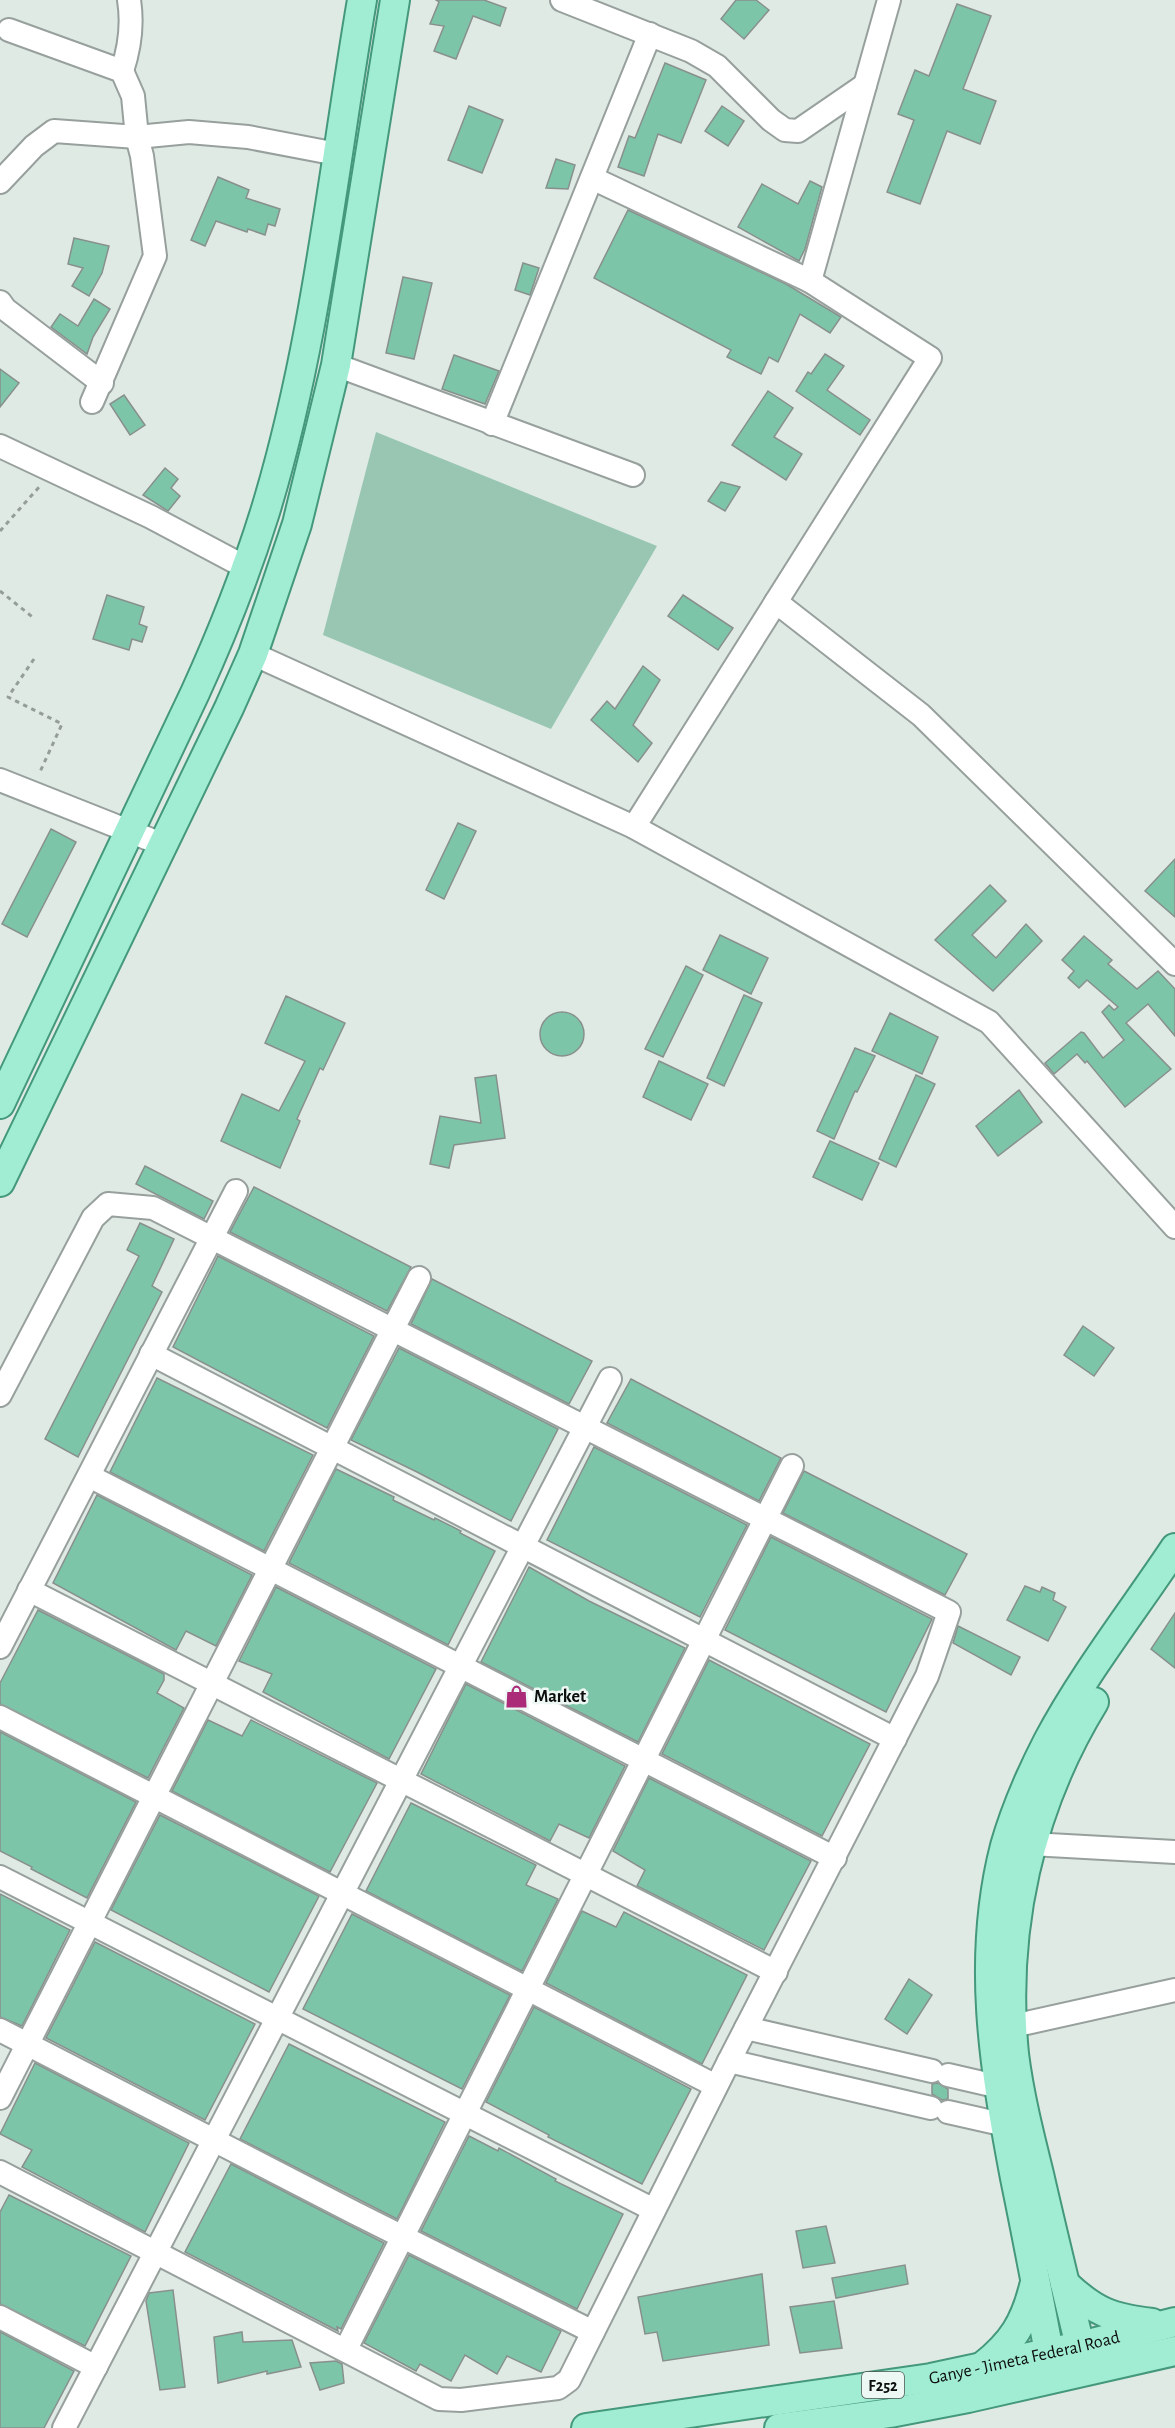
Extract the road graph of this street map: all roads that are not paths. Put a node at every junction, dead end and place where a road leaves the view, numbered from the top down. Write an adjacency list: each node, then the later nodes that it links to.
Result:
1 (129, 0): 8 (street)
2 (362, 0): 11 (main road)
3 (395, 0): 16 (main road)
4 (562, 0): 7 (street)
5 (889, 0): 9 (street)
6 (9, 30): 8 (street)
7 (650, 34): 9 (street); 12 (street)
8 (122, 71): 10 (street)
9 (866, 85): 14 (street)
10 (137, 137): 11 (street); 13 (street); 15 (street)
11 (337, 154): 20 (main road)
12 (592, 178): 14 (street); 17 (street)
13 (0, 182)
14 (810, 281): 21 (street)
15 (2, 310)
16 (336, 365): 17 (street); 22 (main road)
17 (492, 424): 19 (street)
18 (0, 446): 20 (street)
19 (633, 475)
20 (246, 567): 25 (main road)
21 (776, 602): 24 (street); 27 (street)
22 (253, 654): 24 (street); 26 (main road)
23 (0, 780): 25 (street)
24 (634, 827): 33 (street)
25 (130, 831): 26 (street); 28 (main road)
26 (164, 845): 30 (main road)
27 (1175, 964)
28 (0, 1104)
29 (0, 1108): 30 (main road)
30 (30, 1121): 31 (main road)
31 (0, 1182)
32 (236, 1191): 34 (street)
33 (1175, 1227)
34 (212, 1237): 36 (street); 37 (street); 39 (street)
35 (419, 1278): 36 (street)
36 (393, 1329): 40 (street); 41 (street)
37 (151, 1354): 41 (street); 43 (street)
38 (610, 1379): 40 (street)
39 (0, 1395)
40 (585, 1426): 44 (street); 45 (street)
41 (333, 1448): 45 (street); 47 (street)
42 (792, 1466): 44 (street)
43 (88, 1476): 47 (street); 49 (street)
44 (765, 1519): 50 (street); 55 (street)
45 (523, 1546): 50 (street); 52 (street)
46 (1175, 1548): 76 (main road)
47 (271, 1569): 52 (street); 53 (street)
48 (1175, 1582): 59 (main road)
49 (29, 1590): 51 (street); 53 (street)
50 (704, 1640): 55 (street); 56 (street)
51 (0, 1647)
52 (461, 1666): 56 (street); 57 (street)
53 (212, 1684): 57 (street); 58 (street)
54 (0, 1717): 58 (street)
55 (895, 1739): 61 (street)
56 (644, 1760): 61 (street); 62 (street)
57 (401, 1780): 62 (street); 64 (street)
58 (154, 1797): 64 (street); 65 (street)
59 (1031, 1844): 60 (street); 70 (main road)
60 (1175, 1852)
61 (835, 1858): 66 (street)
62 (586, 1875): 66 (street); 67 (street)
63 (0, 1877): 65 (street)
64 (342, 1893): 67 (street); 69 (street)
65 (90, 1922): 69 (street); 73 (street)
66 (776, 1972): 71 (street)
67 (528, 1989): 75 (street); 78 (street)
68 (1175, 1990): 70 (street)
69 (277, 2018): 78 (street); 80 (street)
70 (1013, 2026): 76 (main road)
71 (746, 2028): 74 (street); 76 (street)
72 (0, 2030): 73 (street)
73 (28, 2044): 77 (street); 80 (street)
74 (729, 2061): 75 (street); 79 (street)
75 (716, 2086): 82 (street)
76 (1010, 2089): 79 (main road)
77 (0, 2098)
78 (465, 2114): 82 (street); 83 (street)
79 (1017, 2128): 85 (main road); 86 (main road)
80 (214, 2140): 83 (street); 84 (street)
81 (0, 2172): 84 (street)
82 (654, 2210): 89 (street)
83 (403, 2237): 89 (street); 91 (street)
84 (156, 2252): 91 (street); 95 (street)
85 (1035, 2282): 93 (main road); 94 (main road)
86 (1065, 2284): 88 (main road); 90 (main road)
87 (0, 2317): 95 (street)
88 (1169, 2323): 90 (main road, Ganye - Jimeta Federal Road / F252)
89 (593, 2332): 91 (street)
90 (1080, 2346): 93 (main road, Ganye - Jimeta Federal Road / F252)
91 (346, 2349)
92 (1175, 2351): 98 (main road, Ganye - Jimeta Federal Road / F252)
93 (1049, 2352): 94 (main road, Ganye - Jimeta Federal Road / F252)
94 (983, 2366): 97 (main road, Ganye - Jimeta Federal Road / F252)
95 (96, 2367): 96 (street)
96 (64, 2428)
97 (586, 2428)
98 (779, 2428)

